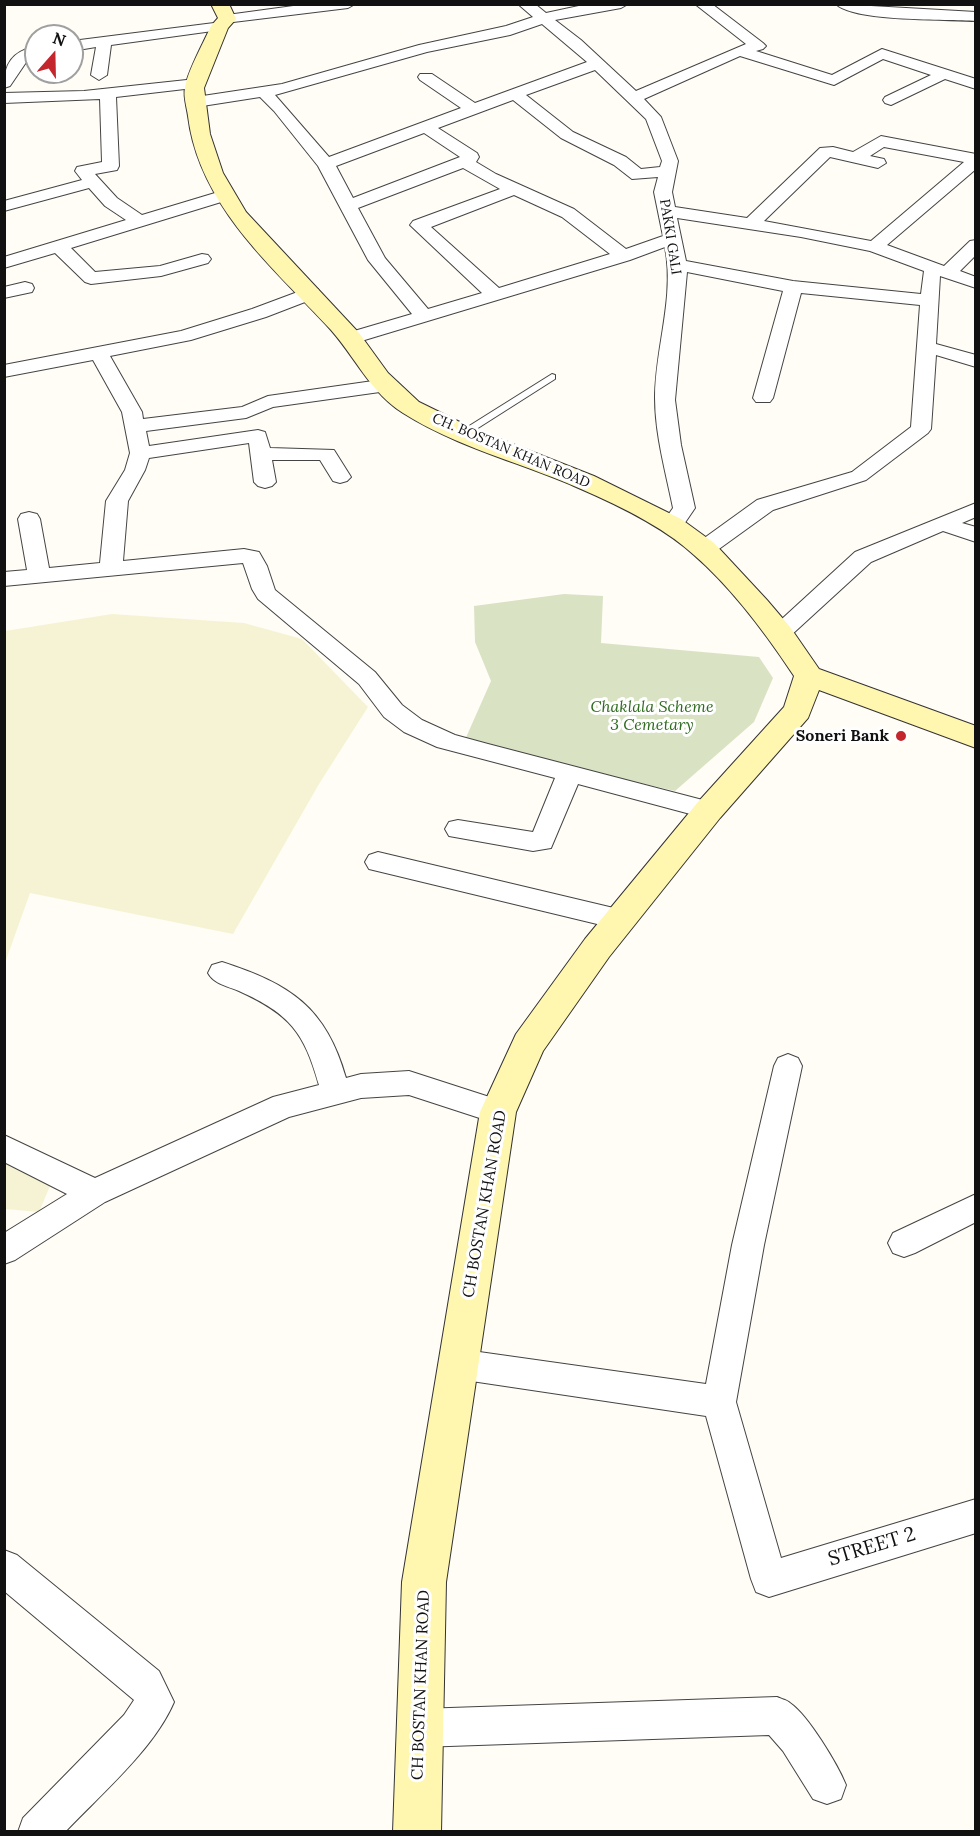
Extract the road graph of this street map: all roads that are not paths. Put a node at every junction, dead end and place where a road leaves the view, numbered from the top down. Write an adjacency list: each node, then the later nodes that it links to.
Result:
1 (348, 4): 7 (street)
2 (525, 4): 9 (street, PAKKI GALI)
3 (621, 4): 6 (street)
4 (702, 4): 12 (street)
5 (843, 4): 8 (street)
6 (589, 6): 9 (street)
7 (222, 16): 10 (street); 22 (main road, CH. BOSTAN KHAN ROAD)
8 (975, 17)
9 (544, 18): 14 (street, PAKKI GALI); 20 (street)
10 (104, 42): 11 (street); 16 (street)
11 (84, 44)
12 (740, 51): 15 (street); 25 (street)
13 (24, 55): 18 (street)
14 (598, 63): 23 (street); 25 (street, PAKKI GALI)
15 (944, 74): 19 (street); 26 (street)
16 (99, 75)
17 (426, 77): 27 (street)
18 (4, 83)
19 (975, 84)
20 (263, 92): 22 (street); 33 (street)
21 (108, 93): 22 (street); 24 (street); 35 (street)
22 (196, 93): 37 (main road, CH. BOSTAN KHAN ROAD)
23 (514, 93): 27 (street); 34 (street)
24 (4, 98)
25 (634, 98): 34 (street, PAKKI GALI)
26 (891, 100)
27 (473, 109): 28 (street)
28 (426, 127): 31 (street); 33 (street)
29 (857, 157): 30 (street); 32 (street); 42 (street)
30 (975, 160): 46 (street)
31 (465, 162): 36 (street); 39 (street)
32 (878, 163)
33 (326, 164): 39 (street)
34 (667, 171): 40 (street, PAKKI GALI)
35 (93, 182): 38 (street); 41 (street)
36 (515, 189): 47 (street); 57 (street)
37 (225, 195): 41 (street); 56 (main road, CH. BOSTAN KHAN ROAD)
38 (4, 206)
39 (348, 206): 59 (street)
40 (666, 211): 42 (street); 43 (street, PAKKI GALI)
41 (140, 221): 45 (street)
42 (751, 224): 46 (street)
43 (674, 238): 47 (street); 50 (street, PAKKI GALI)
44 (975, 245): 51 (street)
45 (59, 247): 48 (street); 49 (street)
46 (875, 247): 51 (street)
47 (624, 256): 57 (street)
48 (201, 259)
49 (4, 263)
50 (678, 265): 53 (street); 78 (street, PAKKI GALI)
51 (941, 270): 52 (street); 58 (street)
52 (975, 283)
53 (793, 287): 58 (street); 67 (street)
54 (25, 288): 55 (street)
55 (4, 293)
56 (311, 293): 60 (main road, CH. BOSTAN KHAN ROAD); 62 (street)
57 (496, 295): 59 (street)
58 (929, 300): 61 (street)
59 (424, 316): 60 (street)
60 (351, 338): 66 (main road, CH. BOSTAN KHAN ROAD)
61 (927, 347): 63 (street); 80 (street)
62 (99, 353): 64 (street); 69 (street)
63 (975, 361)
64 (4, 371)
65 (552, 377): 70 (lane)
66 (387, 385): 68 (street); 70 (main road, CH. BOSTAN KHAN ROAD)
67 (763, 398)
68 (246, 412): 69 (street); 71 (street)
69 (135, 426): 72 (street)
70 (463, 433): 78 (main road, CH. BOSTAN KHAN ROAD)
71 (259, 445): 72 (street); 73 (street); 74 (street)
72 (140, 453): 81 (street)
73 (340, 477)
74 (265, 482)
75 (975, 509): 77 (street)
76 (29, 519): 82 (street)
77 (945, 524): 79 (street); 84 (street)
78 (672, 525): 80 (main road, CH. BOSTAN KHAN ROAD)
79 (975, 535)
80 (704, 549): 84 (main road, CH. BOSTAN KHAN ROAD)
81 (111, 569): 82 (street); 87 (street)
82 (39, 576): 83 (street)
83 (4, 579)
84 (780, 633): 85 (main road, CH. BOSTAN KHAN ROAD)
85 (809, 676): 86 (main road); 88 (main road, CH BOSTAN KHAN ROAD)
86 (975, 738)
87 (570, 772): 88 (street); 89 (street)
88 (709, 810): 91 (main road, CH BOSTAN KHAN ROAD)
89 (458, 829)
90 (378, 862): 91 (street)
91 (622, 920): 95 (main road, CH BOSTAN KHAN ROAD)
92 (222, 973): 94 (street)
93 (788, 1066): 102 (street)
94 (336, 1092): 95 (street); 97 (street)
95 (498, 1112): 101 (main road, CH BOSTAN KHAN ROAD)
96 (4, 1147): 97 (street)
97 (94, 1193): 100 (street)
98 (975, 1207): 99 (street)
99 (904, 1243)
100 (4, 1250)
101 (458, 1364): 102 (street); 105 (main road, CH BOSTAN KHAN ROAD)
102 (719, 1402): 103 (street, STREET 2)
103 (975, 1516)
104 (4, 1568): 107 (street)
105 (420, 1728): 106 (street); 108 (main road, CH BOSTAN KHAN ROAD)
106 (827, 1785)
107 (37, 1832)
108 (417, 1832)

